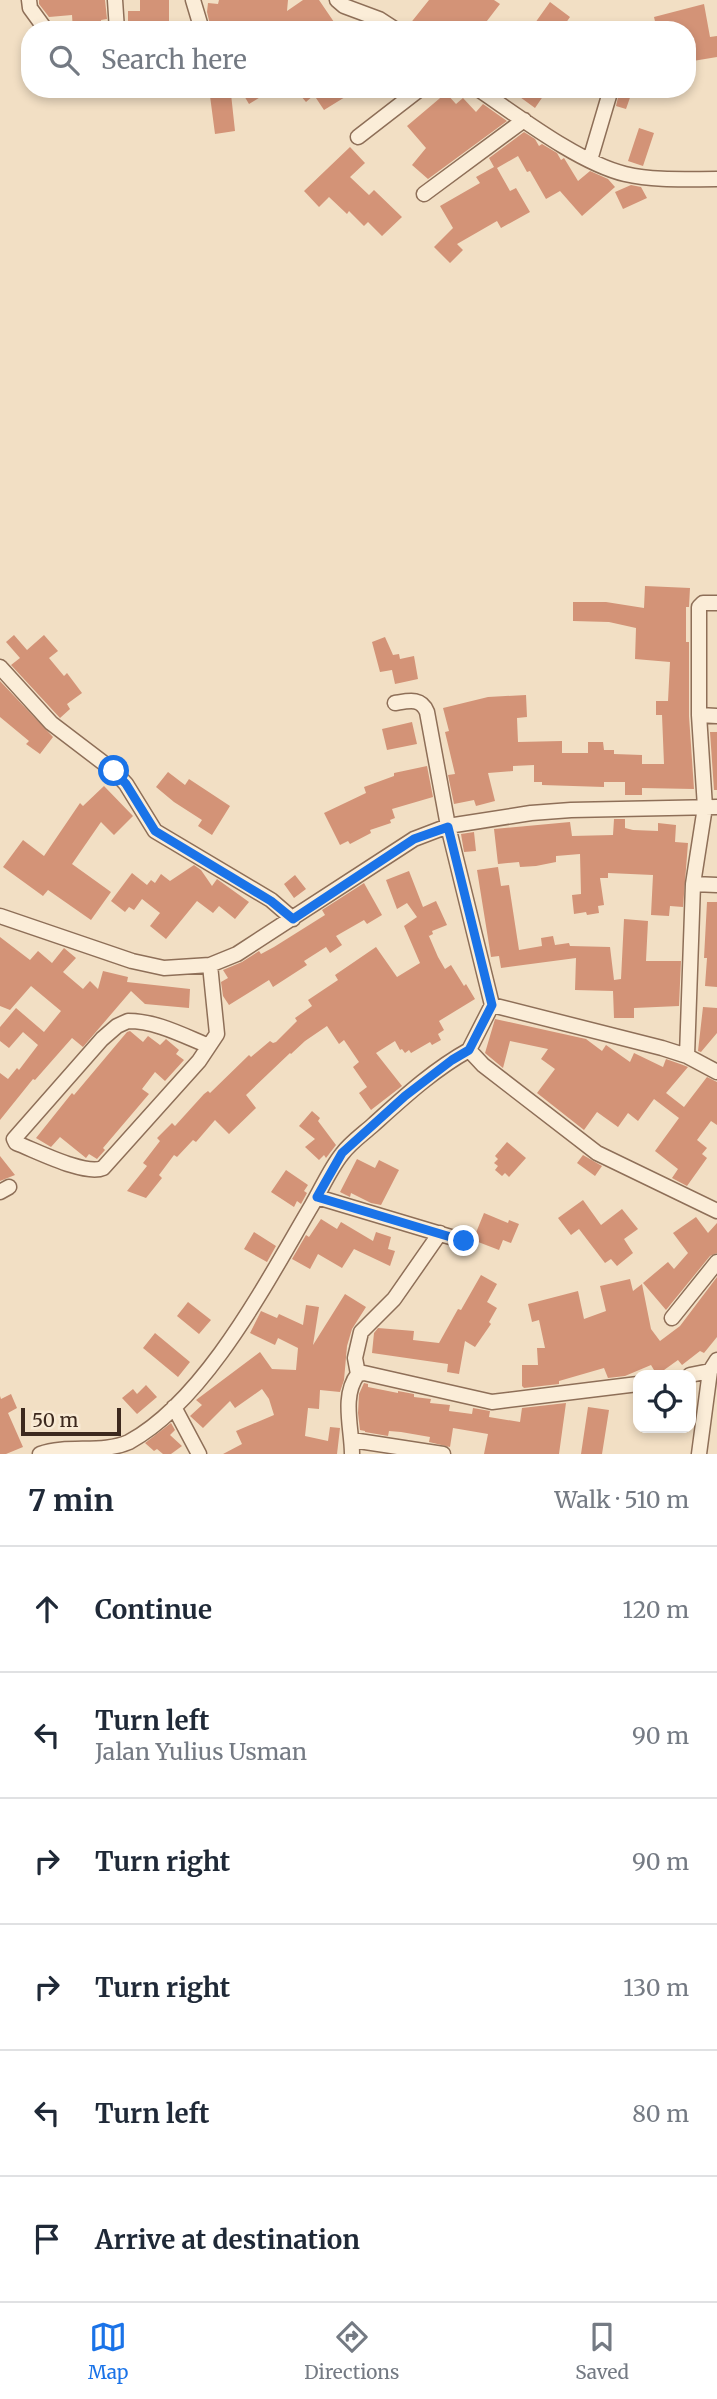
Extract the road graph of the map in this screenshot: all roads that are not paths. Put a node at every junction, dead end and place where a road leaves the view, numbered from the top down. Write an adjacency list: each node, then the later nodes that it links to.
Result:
1 (29, 0): 5 (street)
2 (115, 0): 6 (street)
3 (193, 0): 7 (street)
4 (337, 0): 8 (street)
5 (39, 21)
6 (116, 21)
7 (199, 21)
8 (382, 21)
9 (408, 98): 13 (street)
10 (491, 98): 12 (street)
11 (608, 98): 14 (street)
12 (524, 120): 14 (street); 16 (street)
13 (358, 137)
14 (590, 160): 15 (street)
15 (717, 179)
16 (424, 194)
17 (717, 603): 20 (street)
18 (0, 667): 27 (street)
19 (394, 703): 23 (street)
20 (699, 715): 21 (street); 22 (street)
21 (717, 716)
22 (711, 807): 23 (street); 24 (street)
23 (448, 827): 27 (street); 29 (street)
24 (693, 884): 25 (street); 32 (street)
25 (717, 884)
26 (0, 916): 28 (street)
27 (293, 919): 28 (street)
28 (210, 965): 30 (street)
29 (492, 1005): 31 (street); 32 (street)
30 (209, 1046): 30 (street)
31 (469, 1050): 34 (street); 35 (street)
32 (687, 1056): 33 (street)
33 (717, 1072)
34 (317, 1197): 36 (street); 44 (street)
35 (717, 1211)
36 (440, 1233): 37 (street); 42 (street)
37 (464, 1241)
38 (717, 1262): 39 (street)
39 (673, 1318)
40 (713, 1365): 41 (street); 49 (street)
41 (696, 1372)
42 (358, 1374): 43 (street); 45 (street)
43 (633, 1385)
44 (174, 1407): 46 (street); 47 (street)
45 (352, 1447): 48 (street)
46 (40, 1454)
47 (199, 1454)
48 (443, 1454)
49 (699, 1454)

